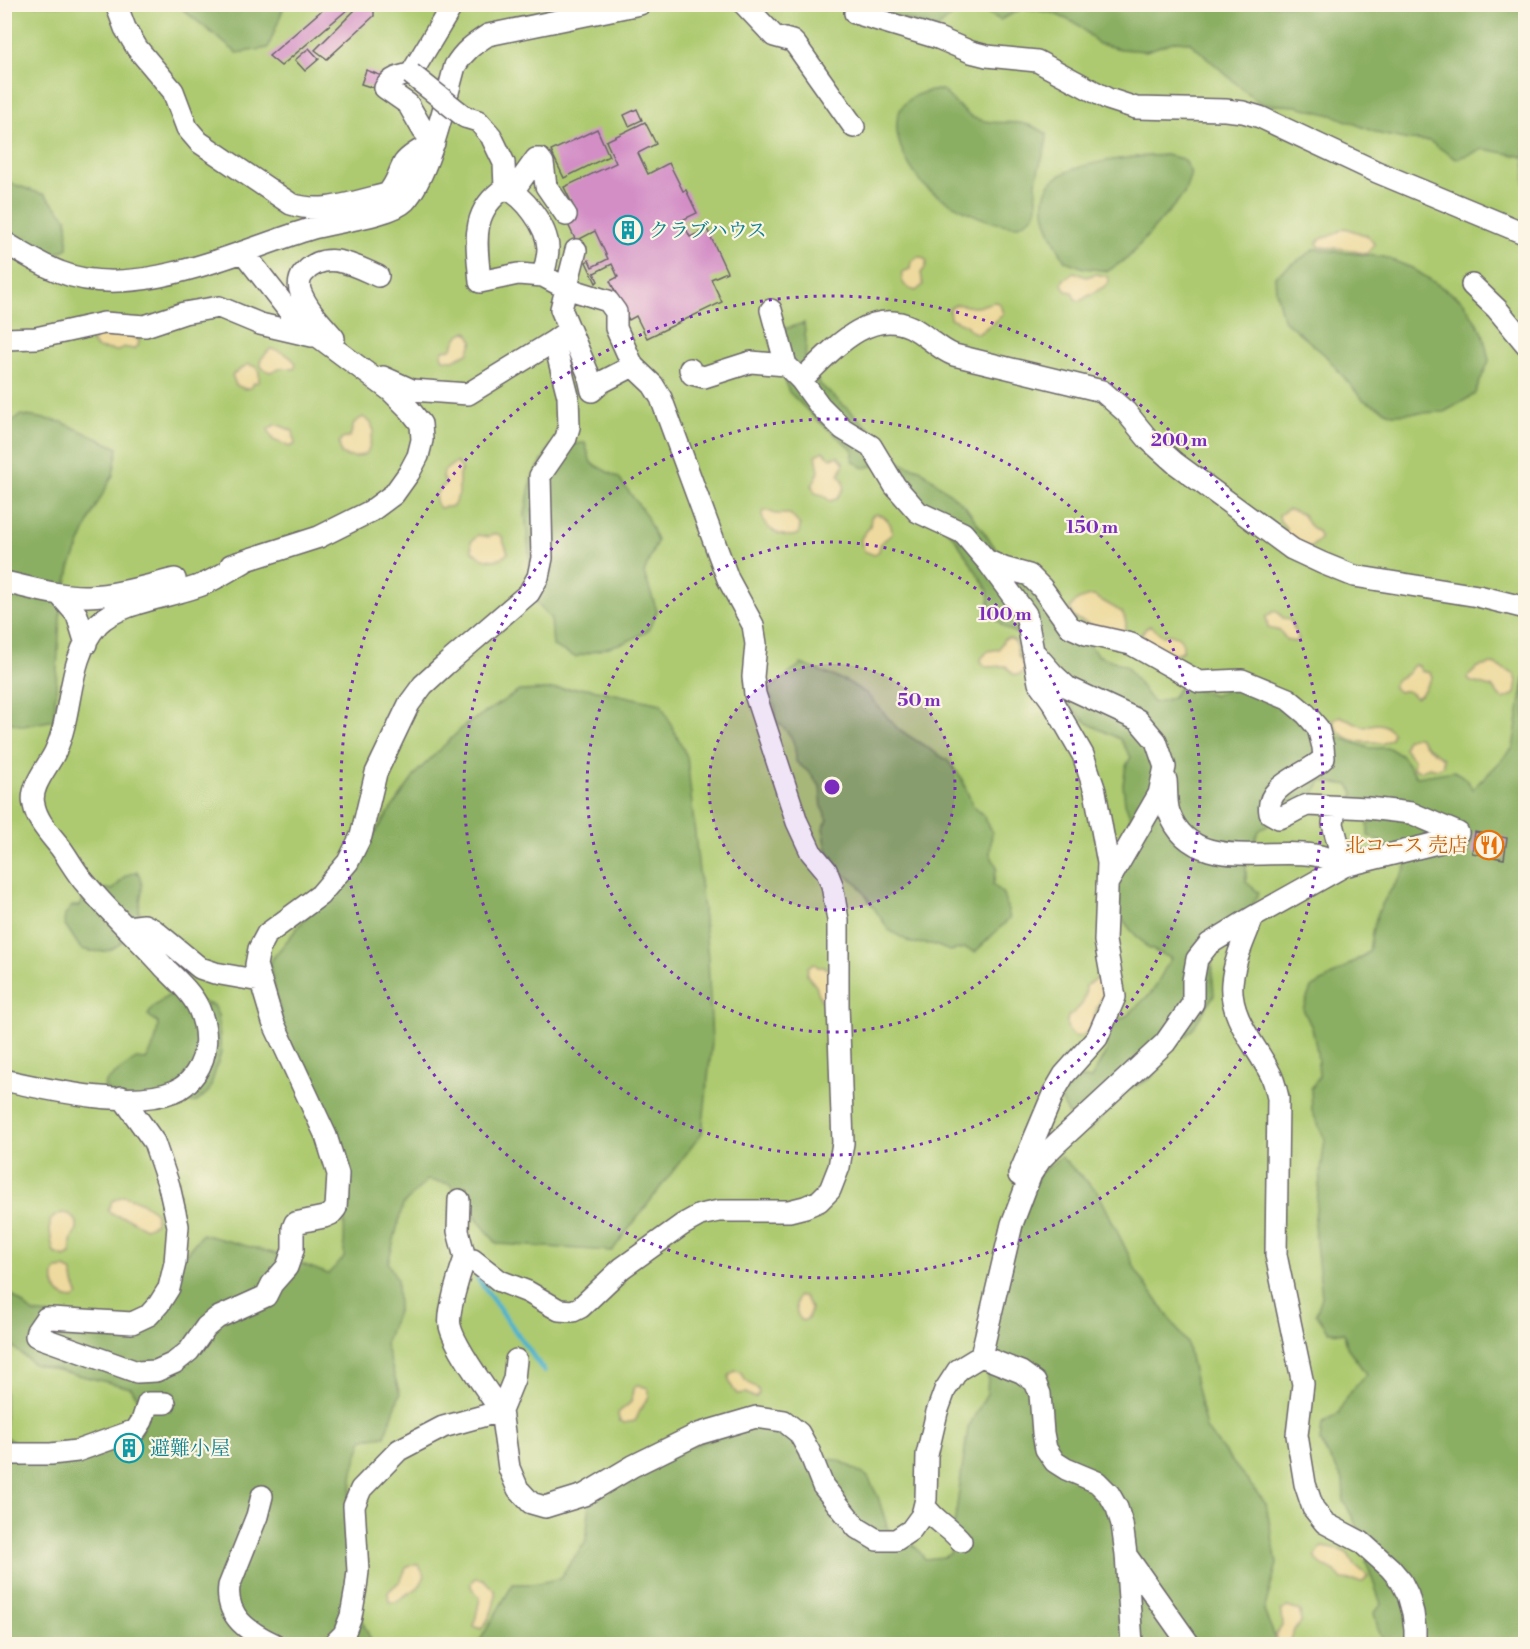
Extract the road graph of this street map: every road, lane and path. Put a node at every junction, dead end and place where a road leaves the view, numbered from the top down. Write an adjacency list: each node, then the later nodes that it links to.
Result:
1 (116, 4): 8 (street)
2 (453, 4): 6 (street)
3 (640, 4): 8 (street)
4 (744, 4): 7 (street)
5 (855, 13): 11 (street)
6 (411, 74): 8 (street); 9 (street, bridge)
7 (854, 127)
8 (434, 143): 14 (street)
9 (509, 190): 10 (street); 16 (street); 16 (street)
10 (566, 215)
11 (1526, 234)
12 (4, 242): 14 (street)
13 (576, 250): 18 (street)
14 (243, 252): 21 (street)
15 (378, 276): 24 (street)
16 (543, 276): 18 (street)
17 (1472, 285): 23 (street)
18 (566, 288): 20 (street); 26 (street)
19 (771, 310): 25 (street)
20 (561, 336): 24 (street); 26 (street); 42 (street)
21 (322, 338): 22 (street); 24 (street)
22 (4, 339)
23 (1526, 344)
24 (356, 365): 30 (street)
25 (786, 365): 27 (street); 28 (street)
26 (633, 366): 47 (street)
27 (690, 369)
28 (801, 380): 29 (street); 33 (street)
29 (986, 560): 35 (street); 37 (street)
30 (244, 562): 32 (street); 34 (street)
31 (4, 582): 32 (street)
32 (59, 594): 34 (street)
33 (1526, 608)
34 (86, 644): 41 (street)
35 (1031, 648): 36 (street); 39 (street)
36 (1165, 767): 38 (street); 39 (street)
37 (1335, 807): 38 (street); 38 (street)
38 (1344, 867): 40 (street)
39 (1106, 887): 46 (street)
40 (1253, 917): 46 (street); 61 (street)
41 (127, 927): 42 (street); 44 (street)
42 (260, 981): 44 (street)
43 (4, 1080): 44 (street)
44 (122, 1097)
45 (459, 1200): 47 (street)
46 (1012, 1224): 48 (street)
47 (465, 1258): 51 (street)
48 (981, 1356): 54 (street); 56 (street)
49 (516, 1360): 51 (street)
50 (165, 1403): 52 (street)
51 (501, 1411): 54 (street); 58 (street)
52 (4, 1455)
53 (261, 1496): 57 (street)
54 (925, 1506): 55 (street)
55 (961, 1541)
56 (1126, 1554): 59 (street); 60 (street)
57 (274, 1644)
58 (334, 1644)
59 (1132, 1644)
60 (1189, 1644)
61 (1415, 1644)

